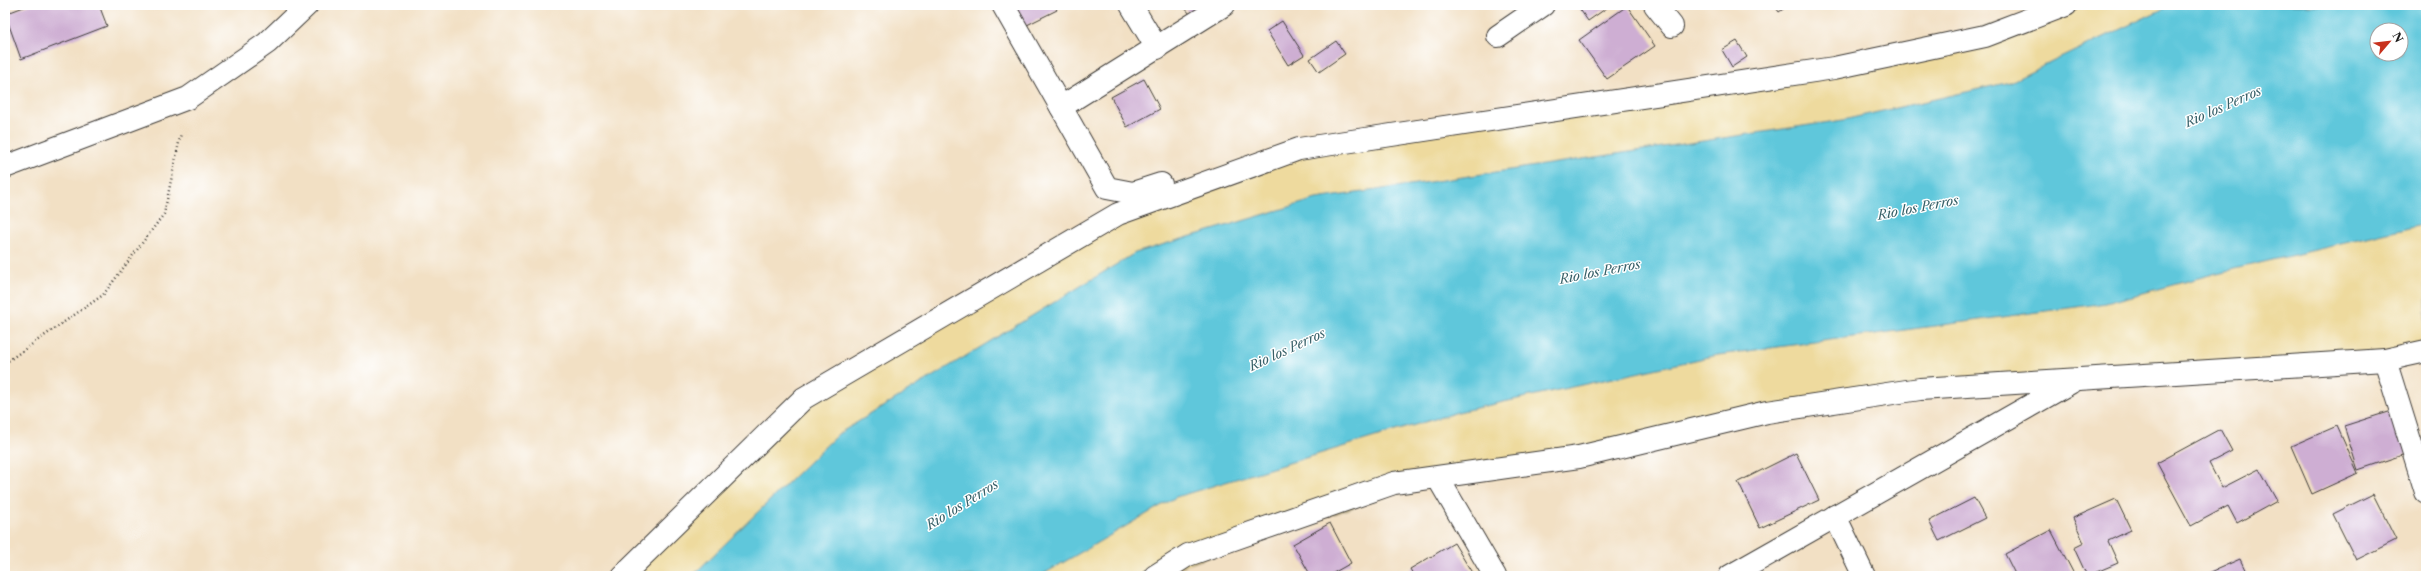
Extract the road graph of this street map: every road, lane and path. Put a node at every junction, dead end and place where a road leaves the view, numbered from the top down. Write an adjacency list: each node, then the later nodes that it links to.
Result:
1 (307, 5): 12 (street)
2 (1004, 5): 13 (street)
3 (1131, 5): 10 (street)
4 (1224, 5): 10 (street)
5 (1543, 5): 9 (street)
6 (1655, 5): 8 (street)
7 (2066, 5): 11 (street)
8 (1672, 26)
9 (1498, 36)
10 (1157, 48): 13 (street)
11 (1834, 68): 13 (street); 22 (street)
12 (188, 98): 14 (street); 17 (path)
13 (1062, 107)
14 (5, 168)
15 (2426, 351): 16 (street)
16 (2385, 360): 18 (street); 20 (street)
17 (5, 363)
18 (2075, 380): 19 (street); 21 (street)
19 (1438, 478): 23 (street); 24 (street)
20 (2426, 492)
21 (1834, 516): 25 (street); 26 (street)
22 (622, 576)
23 (1155, 576)
24 (1495, 576)
25 (1730, 576)
26 (1864, 576)

